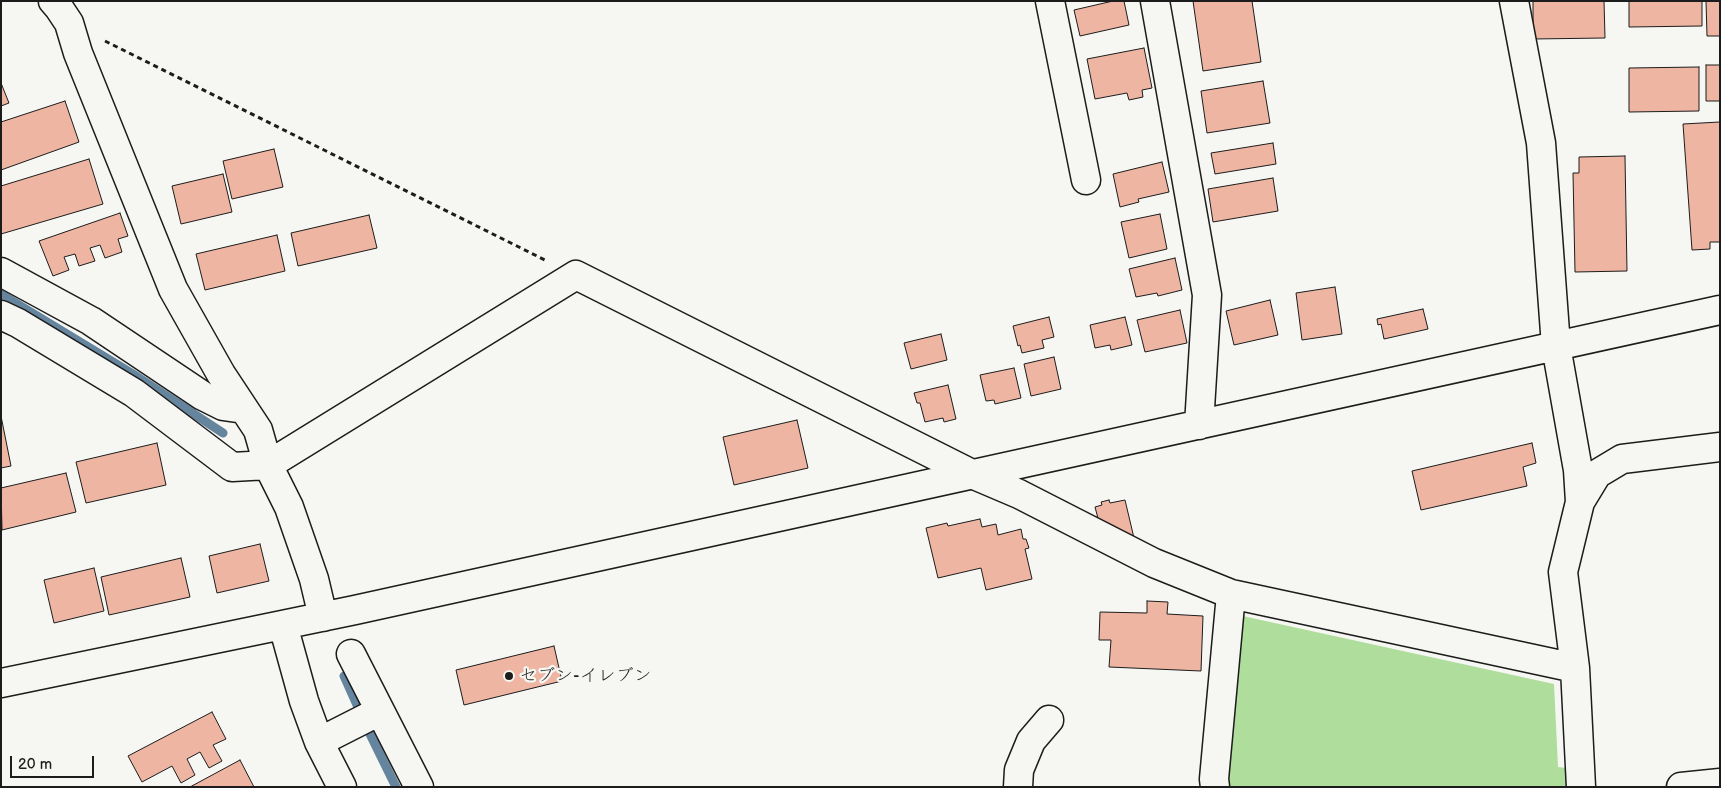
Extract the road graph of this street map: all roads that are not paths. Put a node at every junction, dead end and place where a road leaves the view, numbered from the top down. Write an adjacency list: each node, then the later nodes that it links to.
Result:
1 (1050, 1): 5 (street)
2 (1155, 1): 11 (street)
3 (1514, 1): 9 (street)
4 (61, 12): 10 (street)
5 (1086, 180)
6 (1, 272): 10 (street)
7 (1720, 310): 9 (street)
8 (1, 315): 13 (street)
9 (1556, 346): 11 (street); 15 (street)
10 (244, 409): 13 (street)
11 (1199, 425): 14 (street)
12 (1720, 448): 15 (street)
13 (268, 465): 14 (street); 17 (street)
14 (972, 474): 16 (street); 17 (street)
15 (1580, 502): 20 (street)
16 (1231, 594): 20 (street); 29 (street)
17 (323, 617): 18 (street)
18 (283, 625): 21 (street); 24 (street)
19 (351, 654): 22 (street)
20 (1575, 668): 30 (street)
21 (1, 683)
22 (369, 717): 24 (street); 27 (street)
23 (1049, 720): 28 (street)
24 (319, 742): 26 (street)
25 (1720, 783): 31 (street)
26 (342, 787)
27 (419, 787)
28 (1018, 787)
29 (1215, 787)
30 (1582, 787)
31 (1681, 787)

